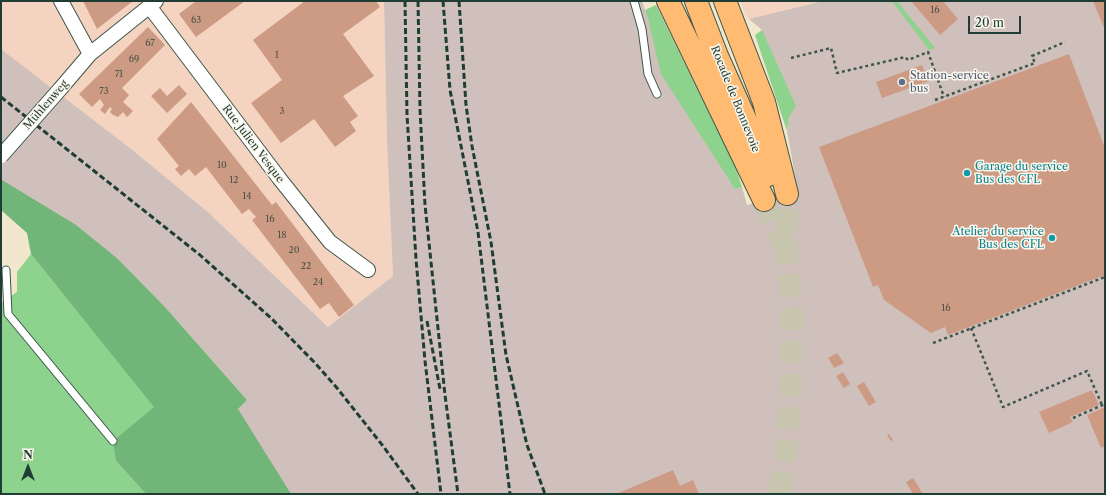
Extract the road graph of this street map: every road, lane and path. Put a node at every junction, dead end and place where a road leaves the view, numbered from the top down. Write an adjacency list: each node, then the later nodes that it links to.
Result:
1 (61, 1): 8 (street)
2 (634, 1): 10 (lane)
3 (668, 1): 14 (highway)
4 (696, 1): 14 (highway, Rocade de Bonnevoie)
5 (725, 1): 14 (highway)
6 (153, 4): 8 (street, Mühlenweg); 16 (street, Rue Julien Vesque)
7 (1065, 42): 11 (path)
8 (90, 54): 13 (street, Mühlenweg, bridge)
9 (791, 58): 11 (path)
10 (657, 94)
11 (944, 97): 12 (path)
12 (936, 100)
13 (1, 156)
14 (775, 197)
15 (6, 270): 22 (lane)
16 (368, 270)
17 (1105, 276): 18 (path)
18 (971, 328): 19 (path); 20 (path)
19 (933, 343)
20 (1103, 405): 21 (path)
21 (1073, 418)
22 (113, 441)

